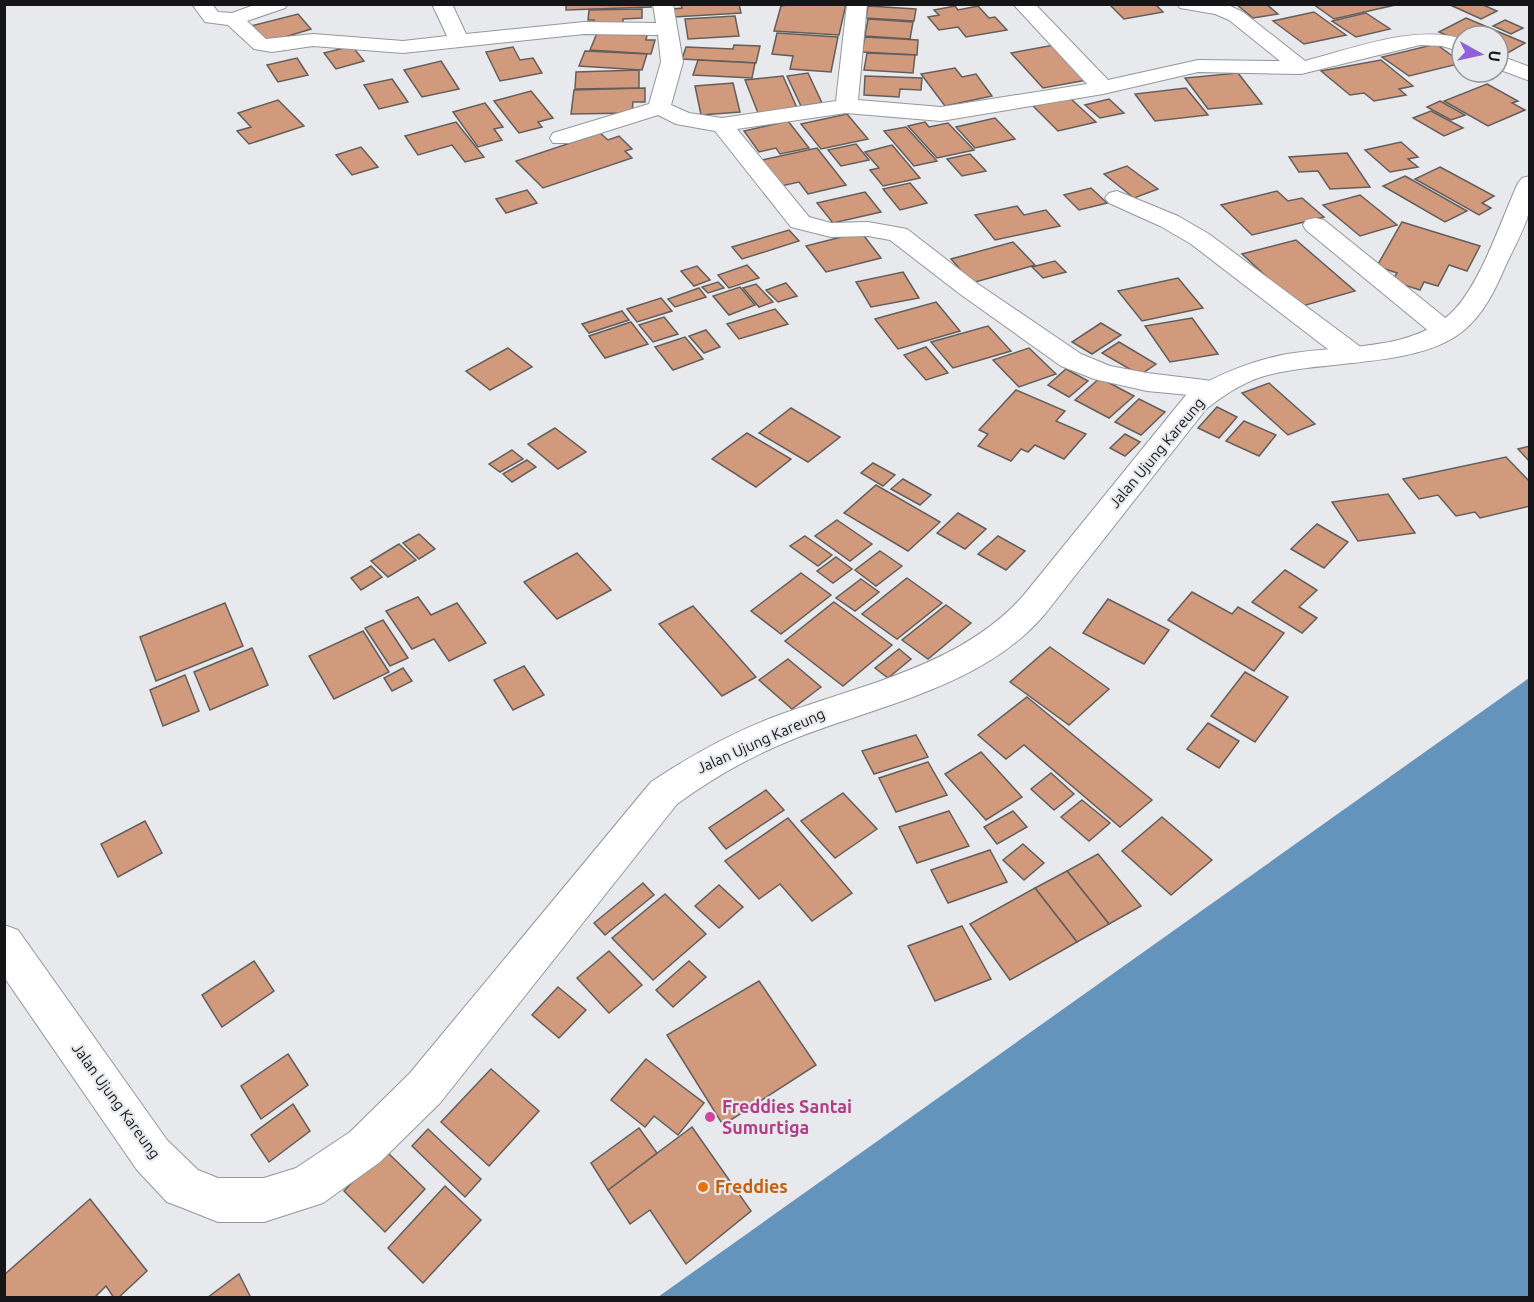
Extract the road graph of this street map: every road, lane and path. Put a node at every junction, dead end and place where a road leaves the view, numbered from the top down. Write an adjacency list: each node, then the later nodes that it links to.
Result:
1 (202, 4): 8 (street)
2 (278, 4): 8 (street)
3 (442, 4): 10 (street)
4 (663, 4): 9 (street)
5 (857, 4): 16 (street)
6 (1023, 4): 15 (street)
7 (1187, 4): 13 (street)
8 (234, 19): 10 (street)
9 (668, 29): 10 (street); 17 (street)
10 (459, 41)
11 (1450, 42): 13 (street)
12 (1510, 66): 14 (street)
13 (1301, 68): 15 (street)
14 (1530, 75)
15 (1103, 87): 16 (street)
16 (846, 106): 18 (street)
17 (659, 108): 18 (street); 19 (street)
18 (722, 125): 25 (street)
19 (561, 138)
20 (1530, 183): 23 (street, Jalan Ujung Kareung)
21 (1117, 198): 24 (street)
22 (1315, 225): 23 (street)
23 (1445, 331): 24 (street, Jalan Ujung Kareung)
24 (1353, 354): 25 (street, Jalan Ujung Kareung)
25 (1211, 388): 26 (street, Jalan Ujung Kareung)
26 (4, 943)

